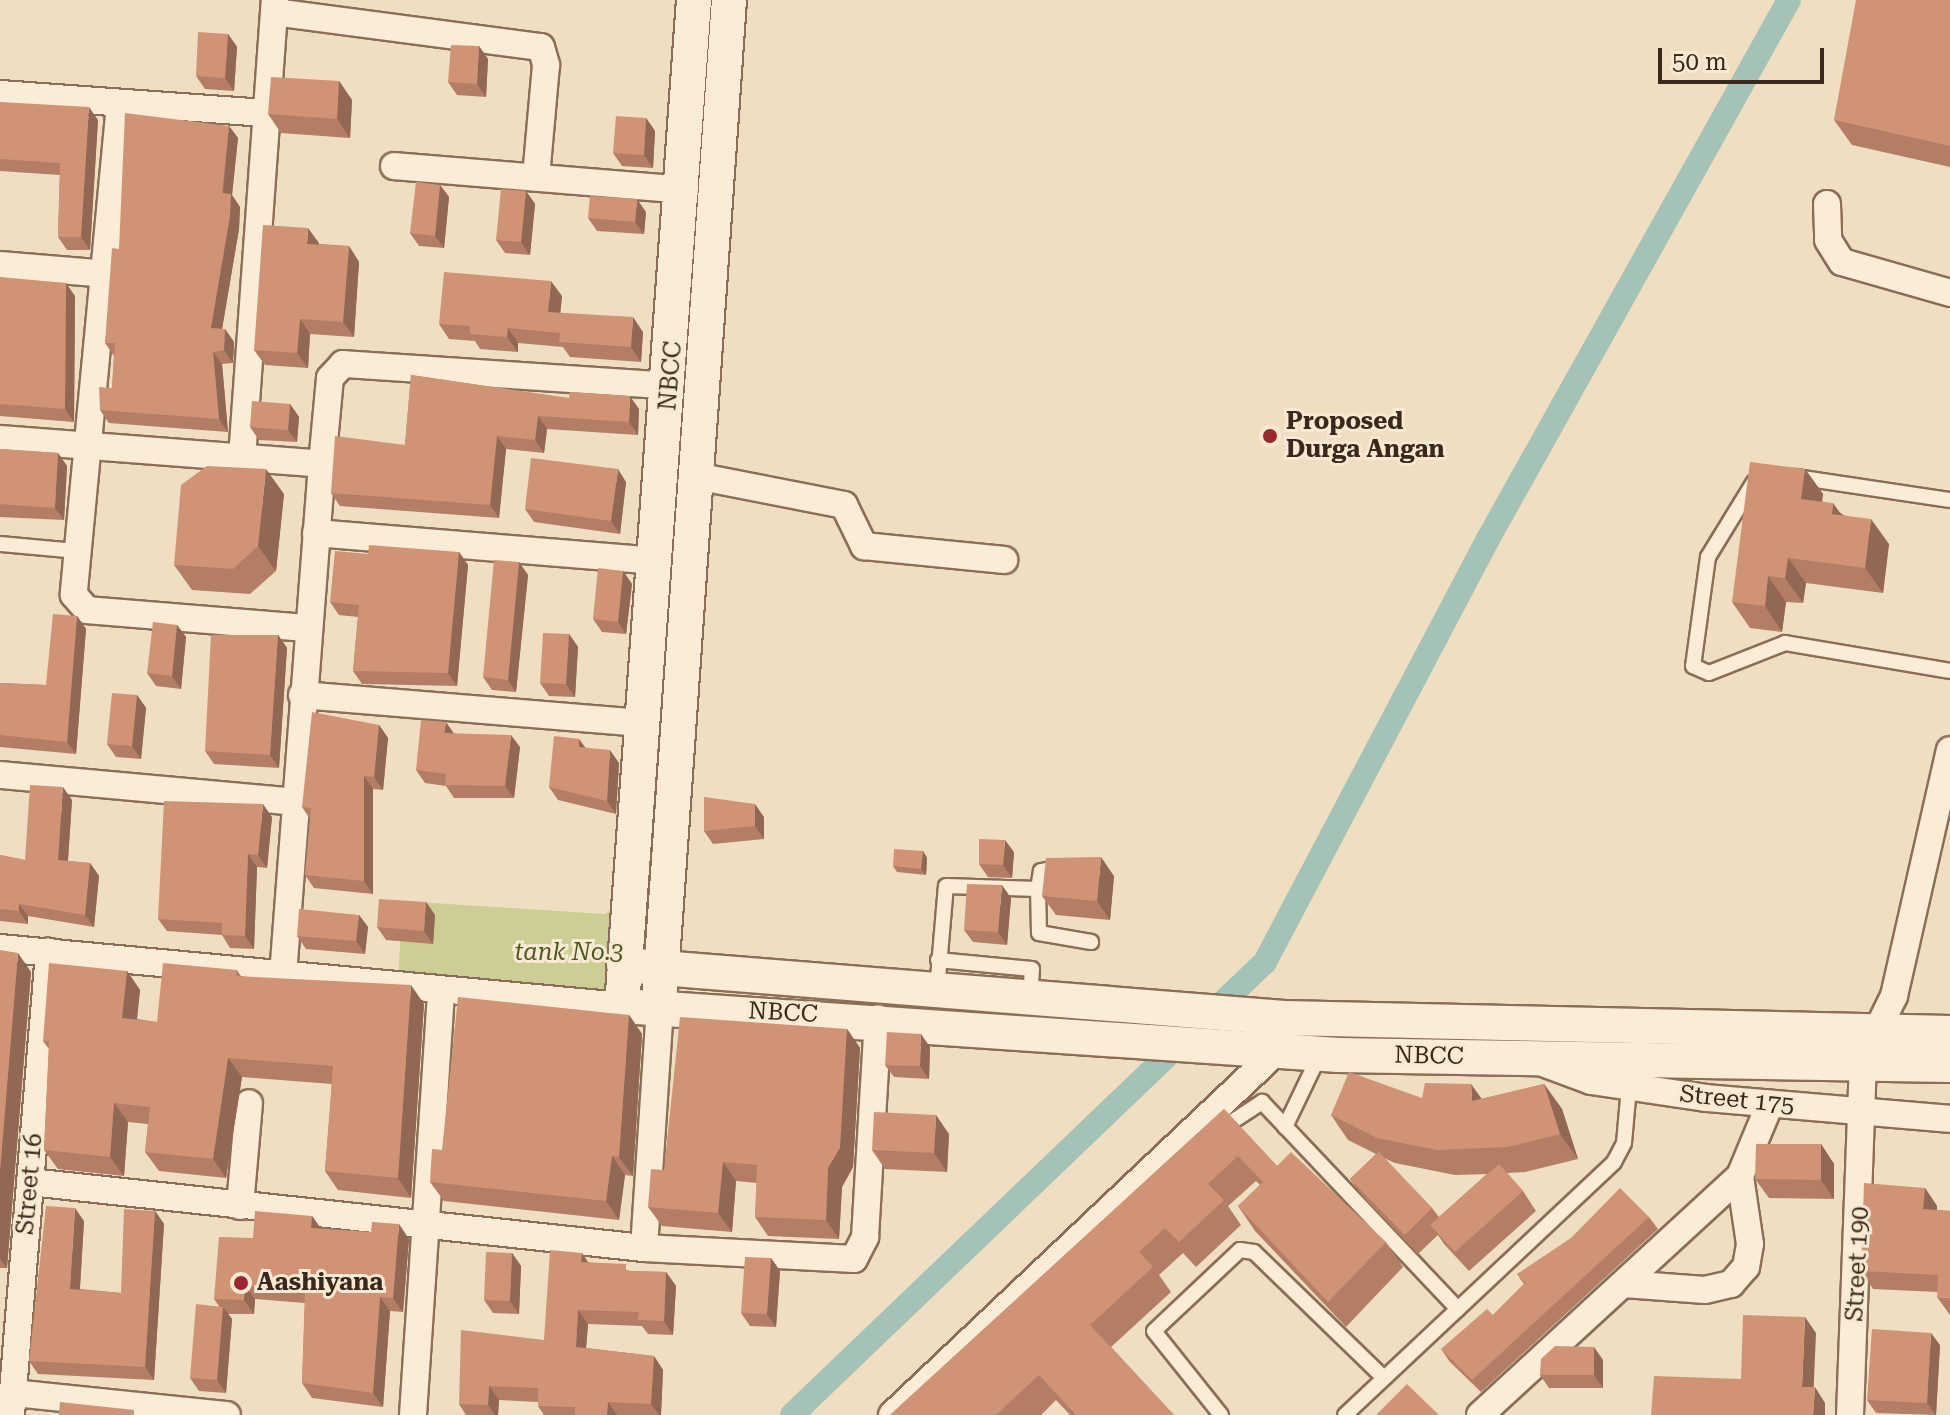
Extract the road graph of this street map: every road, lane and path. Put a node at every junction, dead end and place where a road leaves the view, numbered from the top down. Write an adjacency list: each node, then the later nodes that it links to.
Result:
1 (694, 0): 9 (street, NBCC)
2 (729, 0): 19 (street)
3 (274, 6): 6 (street); 8 (street)
4 (0, 94): 5 (street)
5 (120, 104): 6 (street); 12 (street)
6 (266, 113): 17 (street)
7 (394, 166): 8 (street)
8 (536, 178): 9 (street)
9 (685, 190): 14 (street, NBCC)
10 (1827, 204): 13 (street)
11 (0, 265): 12 (street)
12 (107, 274): 16 (street)
13 (1950, 293)
14 (670, 386): 18 (street); 25 (street, NBCC)
15 (0, 439): 16 (street)
16 (93, 446): 17 (street); 23 (street)
17 (242, 458): 18 (street)
18 (322, 464): 21 (street)
19 (696, 476): 24 (street); 39 (street)
20 (1950, 500): 27 (lane)
21 (316, 533): 25 (street); 26 (street)
22 (0, 544): 23 (lane)
23 (77, 551): 26 (street)
24 (1004, 560)
25 (656, 561): 29 (street, NBCC)
26 (308, 628): 28 (street)
27 (1950, 671)
28 (302, 695): 29 (street); 32 (street)
29 (644, 723): 38 (street, NBCC)
30 (1950, 750): 47 (street)
31 (0, 775): 32 (street)
32 (295, 802): 40 (street)
33 (1085, 869): 34 (lane)
34 (1038, 889): 35 (lane); 41 (lane)
35 (1091, 942)
36 (0, 948): 37 (street)
37 (49, 952): 40 (street); 61 (street, Street 16)
38 (624, 965): 39 (street); 43 (street, NBCC)
39 (662, 968): 41 (street); 44 (street)
40 (283, 975): 42 (street)
41 (937, 975): 46 (street)
42 (441, 995): 43 (street); 63 (street)
43 (622, 1006): 44 (street, NBCC)
44 (660, 1007): 45 (street, NBCC); 64 (street)
45 (878, 1018): 46 (street, NBCC); 64 (street)
46 (1159, 1023): 49 (street, NBCC)
47 (1877, 1027): 48 (street); 49 (street); 52 (street)
48 (1950, 1033)
49 (1276, 1039): 50 (street, NBCC); 72 (street)
50 (1320, 1054): 51 (street, NBCC); 59 (lane)
51 (1528, 1057): 52 (street, NBCC); 54 (street, Street 175)
52 (1863, 1059): 53 (street, NBCC); 57 (street, Street 190)
53 (1950, 1065)
54 (1629, 1087): 56 (street, Street 175); 66 (lane)
55 (249, 1103): 62 (street)
56 (1770, 1104): 57 (street, Street 175); 60 (street)
57 (1867, 1113): 58 (street, Street 175); 76 (street, Street 190)
58 (1950, 1119)
59 (1285, 1127): 66 (lane); 67 (lane)
60 (1740, 1176): 65 (street); 65 (street)
61 (30, 1182): 62 (street); 69 (street, Street 16)
62 (240, 1206): 63 (street)
63 (425, 1226): 64 (street); 71 (street)
64 (644, 1248)
65 (1624, 1284): 75 (street)
66 (1458, 1309): 68 (lane)
67 (989, 1349)
68 (1384, 1378): 73 (lane); 74 (lane)
69 (12, 1404): 70 (street)
70 (227, 1415)
71 (413, 1415)
72 (892, 1415)
73 (1221, 1415)
74 (1345, 1415)
75 (1480, 1415)
76 (1850, 1415)

